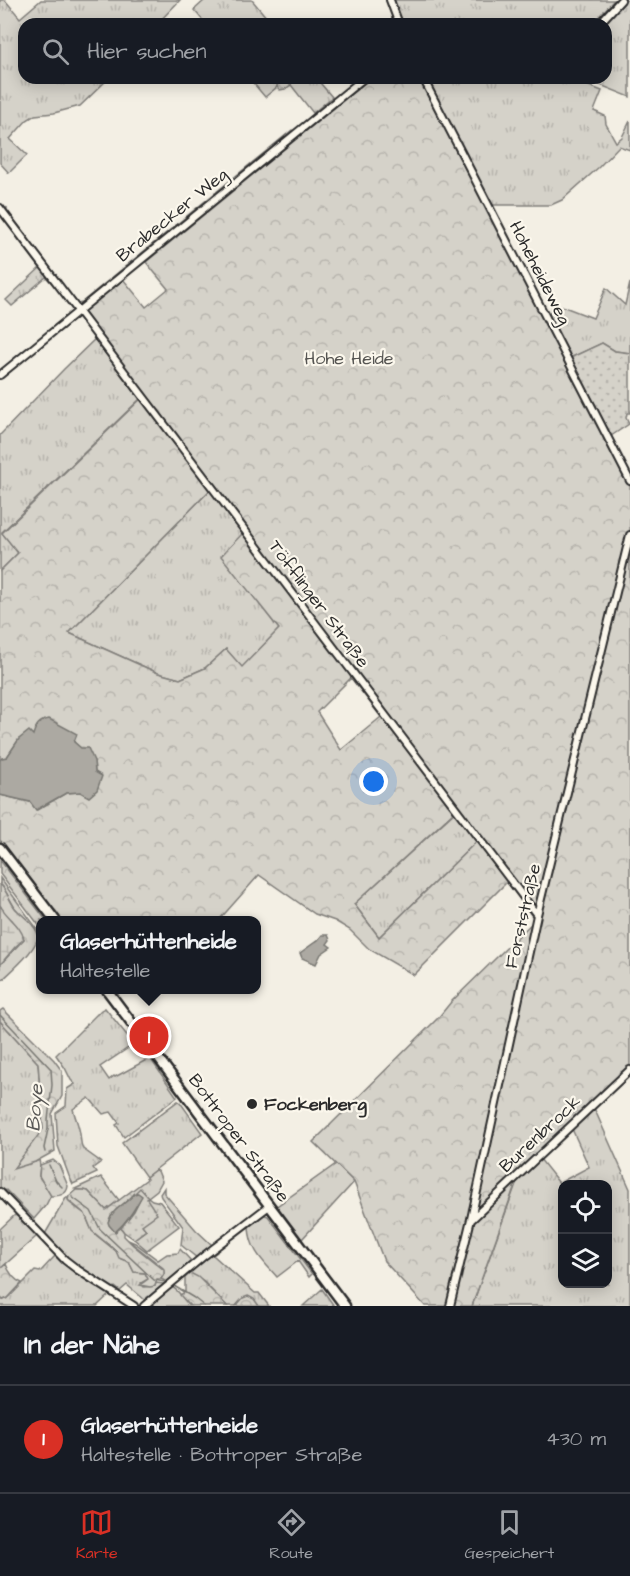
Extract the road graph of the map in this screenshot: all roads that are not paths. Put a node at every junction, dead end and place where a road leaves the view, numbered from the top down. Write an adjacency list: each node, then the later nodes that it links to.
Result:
1 (390, 0): 3 (street)
2 (621, 0): 4 (street)
3 (397, 18)
4 (604, 18)
5 (357, 84): 8 (street, Brabecker Weg)
6 (426, 84): 10 (street, Hoheheideweg)
7 (0, 208): 8 (street, Töfflinger Straße)
8 (78, 311): 9 (street, Brabecker Weg); 13 (street, Töfflinger Straße)
9 (0, 375)
10 (630, 481)
11 (630, 535): 13 (street, Forststraße)
12 (0, 848): 14 (main road)
13 (537, 915): 19 (street, Forststraße)
14 (50, 916)
15 (110, 994): 18 (main road, Bottroper Straße)
16 (630, 1070): 19 (street, Burenbrock)
17 (0, 1192): 20 (street)
18 (269, 1206): 20 (street); 21 (main road, Bottroper Straße)
19 (471, 1219): 22 (street, Forststraße)
20 (140, 1306)
21 (345, 1306)
22 (450, 1306)

